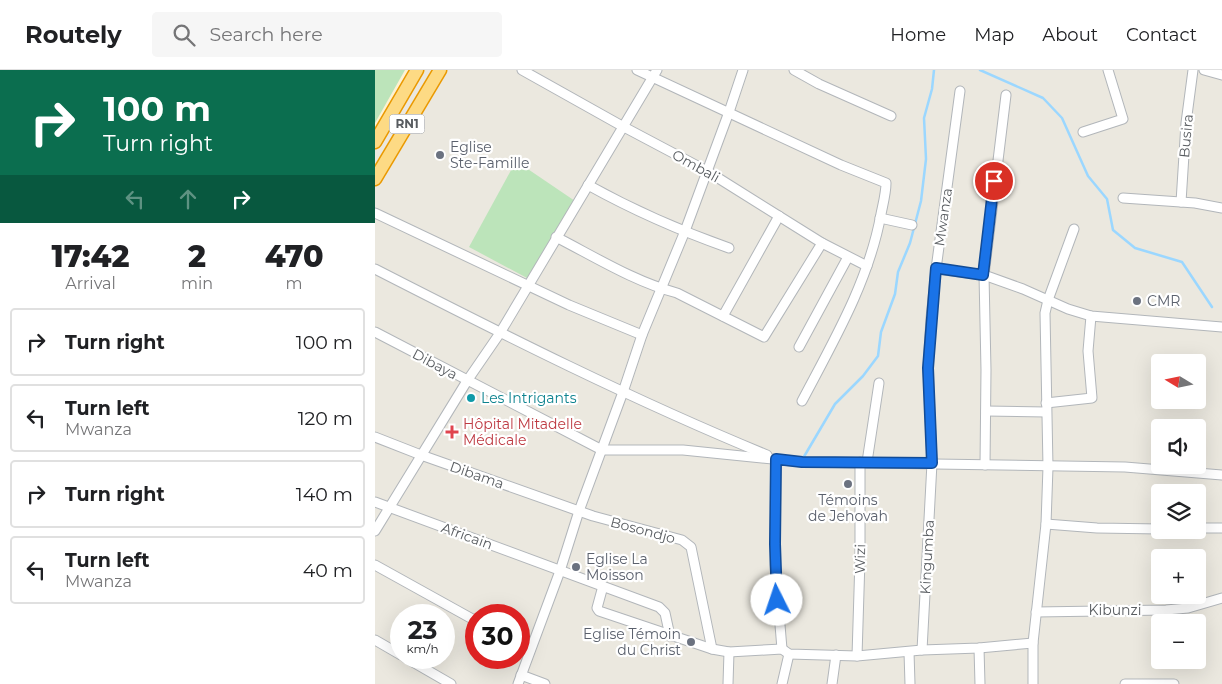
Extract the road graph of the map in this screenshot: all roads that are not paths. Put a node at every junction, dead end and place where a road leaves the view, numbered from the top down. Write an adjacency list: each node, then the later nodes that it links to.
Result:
1 (417, 70): 19 (highway, RN1)
2 (440, 70): 21 (highway, RN1)
3 (522, 70): 10 (street, Ombali)
4 (637, 70): 11 (street)
5 (743, 70): 15 (street)
6 (794, 70): 16 (street)
7 (1108, 70): 18 (street)
8 (1193, 70): 24 (street, Busira)
9 (1204, 70): 12 (street)
10 (540, 74): 17 (street, Ombali)
11 (654, 74): 15 (street); 17 (street)
12 (1222, 75)
13 (960, 91): 37 (street, Mwanza)
14 (1006, 96): 39 (street)
15 (729, 112): 20 (street); 28 (street)
16 (891, 116)
17 (622, 126): 20 (street, Ombali); 22 (street)
18 (1083, 132)
19 (375, 142)
20 (707, 171): 27 (street, Ombali); 31 (street)
21 (375, 179)
22 (588, 185): 31 (street); 32 (street)
23 (1123, 198): 24 (street)
24 (1181, 202): 25 (street)
25 (1222, 208)
26 (375, 213): 40 (street)
27 (779, 216): 33 (street, Ombali); 43 (street)
28 (880, 218): 29 (street); 36 (street)
29 (912, 225)
30 (1073, 229): 42 (street)
31 (685, 231): 34 (street); 41 (street)
32 (556, 236): 40 (street); 41 (street)
33 (821, 243): 35 (street, Ombali); 43 (street)
34 (729, 248)
35 (848, 256): 36 (street, Ombali); 49 (street)
36 (867, 266): 53 (street)
37 (936, 268): 39 (street); 61 (street, Mwanza)
38 (375, 269): 47 (street)
39 (983, 275): 42 (street); 55 (street)
40 (528, 284): 47 (street); 48 (street)
41 (662, 289): 43 (street); 48 (street)
42 (1047, 300): 44 (street); 54 (street)
43 (723, 316)
44 (1091, 316): 45 (street); 54 (street)
45 (1222, 327)
46 (375, 332): 50 (street, Dibaya)
47 (500, 333): 50 (street); 52 (street)
48 (642, 336): 52 (street)
49 (799, 347)
50 (467, 381): 57 (street, Dibaya); 58 (street)
51 (879, 383): 60 (street, Wizi)
52 (623, 392): 57 (street); 59 (street)
53 (802, 401)
54 (1046, 408): 55 (street); 63 (street)
55 (986, 411): 62 (street)
56 (375, 437): 58 (street, Dibama)
57 (602, 450): 59 (street); 67 (street)
58 (421, 455): 66 (street); 67 (street, Dibama)
59 (776, 459): 60 (street); 88 (street)
60 (863, 462): 61 (street); 91 (street, Wizi)
61 (932, 463): 62 (street); 86 (street, Kingumba)
62 (985, 465): 63 (street)
63 (1048, 466): 64 (street); 68 (street)
64 (1222, 475)
65 (375, 502): 66 (street, Africain)
66 (389, 507): 72 (street); 74 (street, Africain)
67 (579, 511): 74 (street); 84 (street, Bosondjo)
68 (1046, 524): 71 (street); 77 (street)
69 (1206, 528): 70 (street)
70 (1222, 528)
71 (1151, 529)
72 (375, 531)
73 (375, 565): 78 (street)
74 (560, 571): 75 (street, Africain); 85 (street)
75 (603, 586): 79 (street, Africain); 79 (street)
76 (1222, 598): 77 (street, Kibunzi)
77 (1036, 612): 81 (street)
78 (465, 614)
79 (670, 636): 84 (street)
80 (375, 640): 83 (street)
81 (1033, 643): 82 (street); 103 (street)
82 (979, 648): 86 (street); 102 (street)
83 (390, 649)
84 (712, 649): 87 (street)
85 (530, 650)
86 (922, 650): 89 (street)
87 (729, 652): 88 (street); 98 (street)
88 (785, 652): 90 (street); 99 (street)
89 (909, 652): 91 (street); 101 (street)
90 (836, 655): 91 (street); 100 (street)
91 (857, 656)
92 (424, 669): 95 (street)
93 (523, 669): 94 (street)
94 (521, 675): 96 (street); 97 (street)
95 (451, 684)
96 (517, 684)
97 (545, 684)
98 (727, 684)
99 (782, 684)
100 (832, 684)
101 (910, 684)
102 (980, 684)
103 (1033, 684)
104 (1125, 684): 105 (street)
105 (1174, 684)

